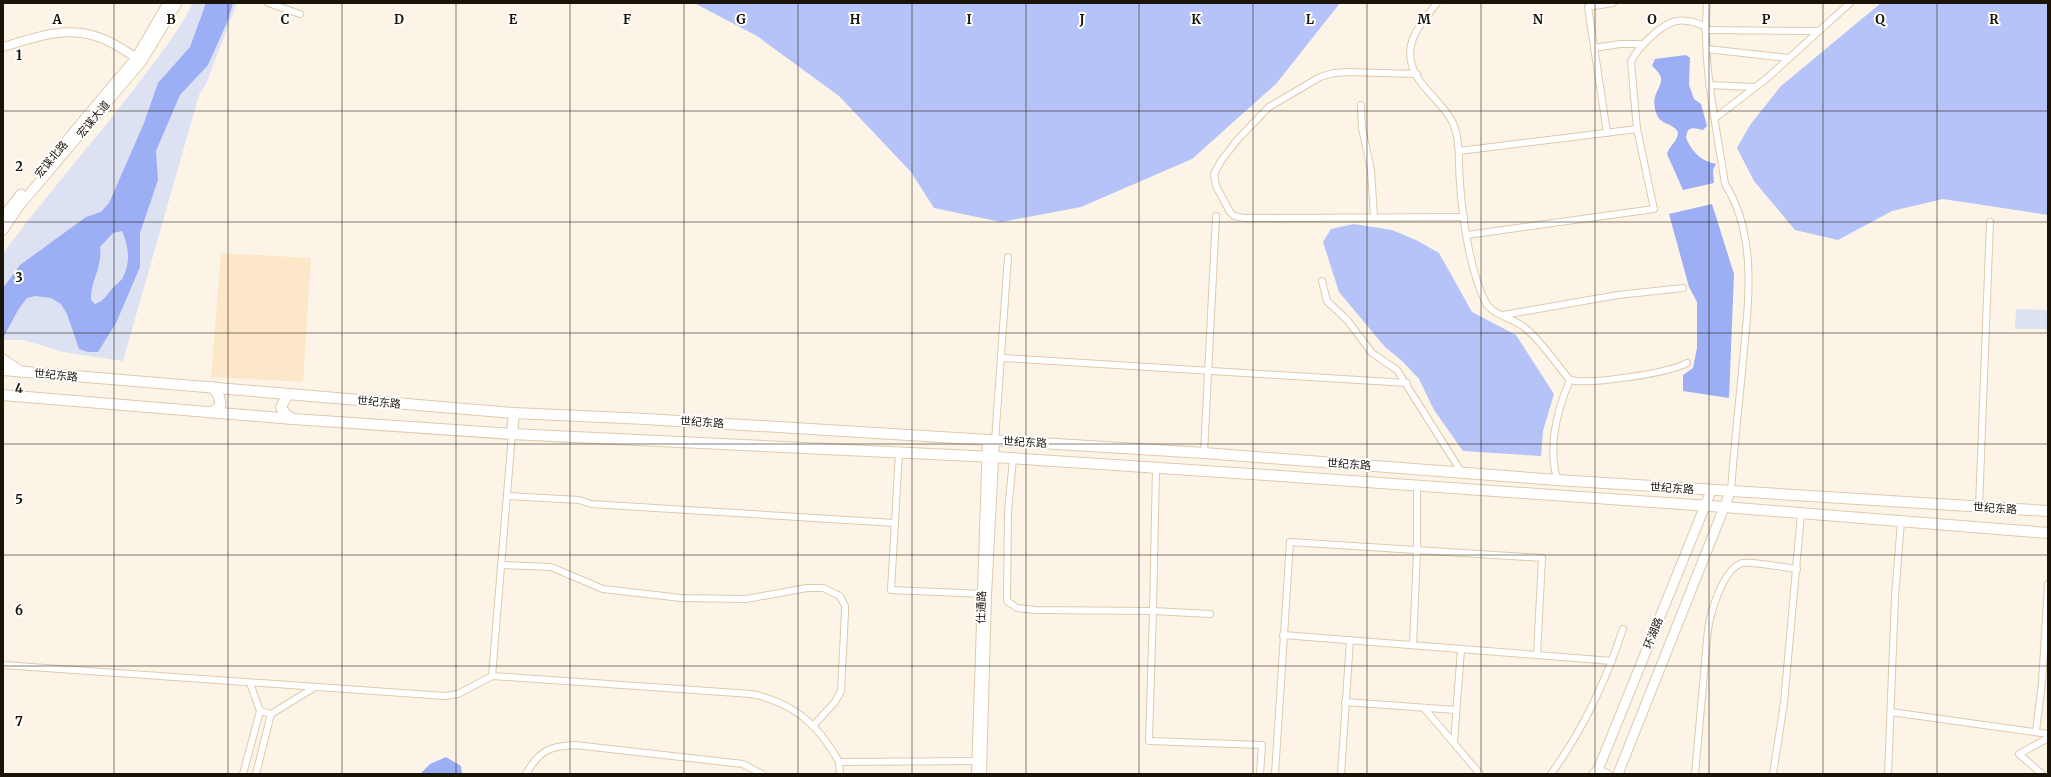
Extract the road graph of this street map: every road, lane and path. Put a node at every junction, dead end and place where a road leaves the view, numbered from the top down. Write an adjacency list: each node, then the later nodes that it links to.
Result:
1 (168, 3): 16 (main road, 宏谋北路)
2 (176, 3): 16 (main road, 宏谋大道)
3 (268, 3): 8 (street)
4 (1437, 3): 17 (street)
5 (1613, 3): 13 (street)
6 (1707, 3): 9 (street)
7 (1850, 3): 10 (street)
8 (300, 14)
9 (1705, 28): 10 (street); 11 (street); 14 (street)
10 (1819, 31): 15 (street)
11 (1643, 44): 13 (street); 22 (street)
12 (3, 47): 16 (street)
13 (1594, 48): 23 (street)
14 (1707, 49): 15 (street); 18 (street)
15 (1788, 58): 19 (street)
16 (139, 59): 26 (main road, 宏谋北路); 30 (main road, 宏谋大道)
17 (1417, 74): 24 (street); 27 (street)
18 (1709, 85): 19 (street); 21 (street)
19 (1754, 87): 21 (street)
20 (1360, 105): 27 (street)
21 (1715, 118): 60 (street)
22 (1637, 129): 23 (street); 31 (street)
23 (1607, 133): 24 (street)
24 (1459, 152): 28 (street)
25 (1216, 216): 41 (street)
26 (3, 217)
27 (1374, 217): 28 (street)
28 (1464, 217): 31 (street)
29 (1990, 222): 65 (street)
30 (3, 230)
31 (1467, 235): 35 (street)
32 (1008, 257): 36 (street)
33 (1322, 281): 43 (street)
34 (1683, 288): 35 (street)
35 (1503, 315): 42 (street)
36 (1002, 358): 41 (street); 51 (street)
37 (3, 359): 40 (main road)
38 (1687, 363): 42 (street)
39 (4, 371): 40 (main road, 世纪东路)
40 (22, 372): 44 (main road, 世纪东路)
41 (1207, 372): 43 (street); 53 (street)
42 (1570, 380): 58 (street)
43 (1406, 383): 57 (street)
44 (212, 387): 45 (main road, 世纪东路); 47 (main road)
45 (288, 394): 48 (main road, 世纪东路); 49 (main road)
46 (3, 395): 47 (main road, 世纪东路)
47 (212, 412): 49 (main road, 世纪东路)
48 (514, 413): 50 (main road); 51 (main road, 世纪东路)
49 (293, 419): 50 (main road, 世纪东路)
50 (512, 434): 52 (main road, 世纪东路); 62 (street)
51 (991, 440): 53 (main road, 世纪东路); 54 (street, 仕通路)
52 (899, 453): 54 (main road, 世纪东路); 69 (street)
53 (1204, 453): 57 (main road, 世纪东路)
54 (990, 457): 55 (main road, 世纪东路); 75 (street, 仕通路)
55 (1013, 459): 56 (main road, 世纪东路); 76 (street)
56 (1156, 469): 59 (main road, 世纪东路); 76 (street)
57 (1462, 473): 58 (main road, 世纪东路)
58 (1557, 480): 61 (main road, 世纪东路)
59 (1417, 486): 63 (main road, 世纪东路); 71 (street)
60 (1731, 490): 61 (main road, 世纪东路); 64 (main road, 环湖路); 65 (main road, 世纪东路)
61 (1711, 491): 63 (main road, 环湖路)
62 (507, 496): 69 (street); 72 (street)
63 (1705, 506): 64 (main road, 世纪东路); 102 (main road, 环湖路)
64 (1724, 507): 67 (main road, 世纪东路); 115 (main road, 环湖路)
65 (1979, 507): 66 (main road, 世纪东路)
66 (2048, 511)
67 (1801, 514): 68 (main road, 世纪东路); 73 (street)
68 (1901, 521): 70 (main road, 世纪东路); 93 (street)
69 (895, 523): 75 (street)
70 (2048, 533)
71 (1417, 551): 79 (street); 81 (street); 83 (street)
72 (501, 564): 86 (street); 95 (street)
73 (1797, 569): 116 (street); 117 (street)
74 (2048, 584): 96 (street)
75 (985, 594): 100 (street, 仕通路)
76 (1153, 611): 77 (street); 110 (street)
77 (1210, 614)
78 (1623, 629): 84 (street)
79 (1283, 635): 80 (street); 111 (street)
80 (1350, 640): 81 (street); 89 (street)
81 (1413, 645): 82 (street)
82 (1461, 650): 83 (street); 91 (street)
83 (1537, 655): 84 (street)
84 (1612, 661): 114 (street)
85 (3, 665): 87 (street)
86 (492, 676): 88 (street); 95 (street)
87 (250, 683): 88 (street); 92 (street)
88 (315, 687): 94 (street)
89 (1345, 702): 90 (street); 112 (street)
90 (1424, 708): 91 (street); 99 (street)
91 (1456, 710): 99 (street)
92 (260, 711): 94 (street); 103 (street)
93 (1891, 712): 96 (street); 118 (street)
94 (271, 714): 104 (street)
95 (813, 726): 101 (street)
96 (2036, 731): 97 (street)
97 (2048, 734)
98 (2048, 738): 119 (street)
99 (1454, 742): 113 (street)
100 (979, 761): 101 (street); 108 (street, 仕通路); 109 (street, 仕通路)
101 (839, 762): 107 (street)
102 (1600, 773)
103 (243, 774)
104 (256, 774)
105 (526, 774): 106 (street)
106 (762, 774)
107 (840, 774)
108 (976, 774)
109 (982, 774)
110 (1260, 774)
111 (1275, 774)
112 (1341, 774)
113 (1480, 774)
114 (1551, 774)
115 (1618, 774)
116 (1695, 774)
117 (1773, 774)
118 (1888, 774)
119 (2042, 774)

